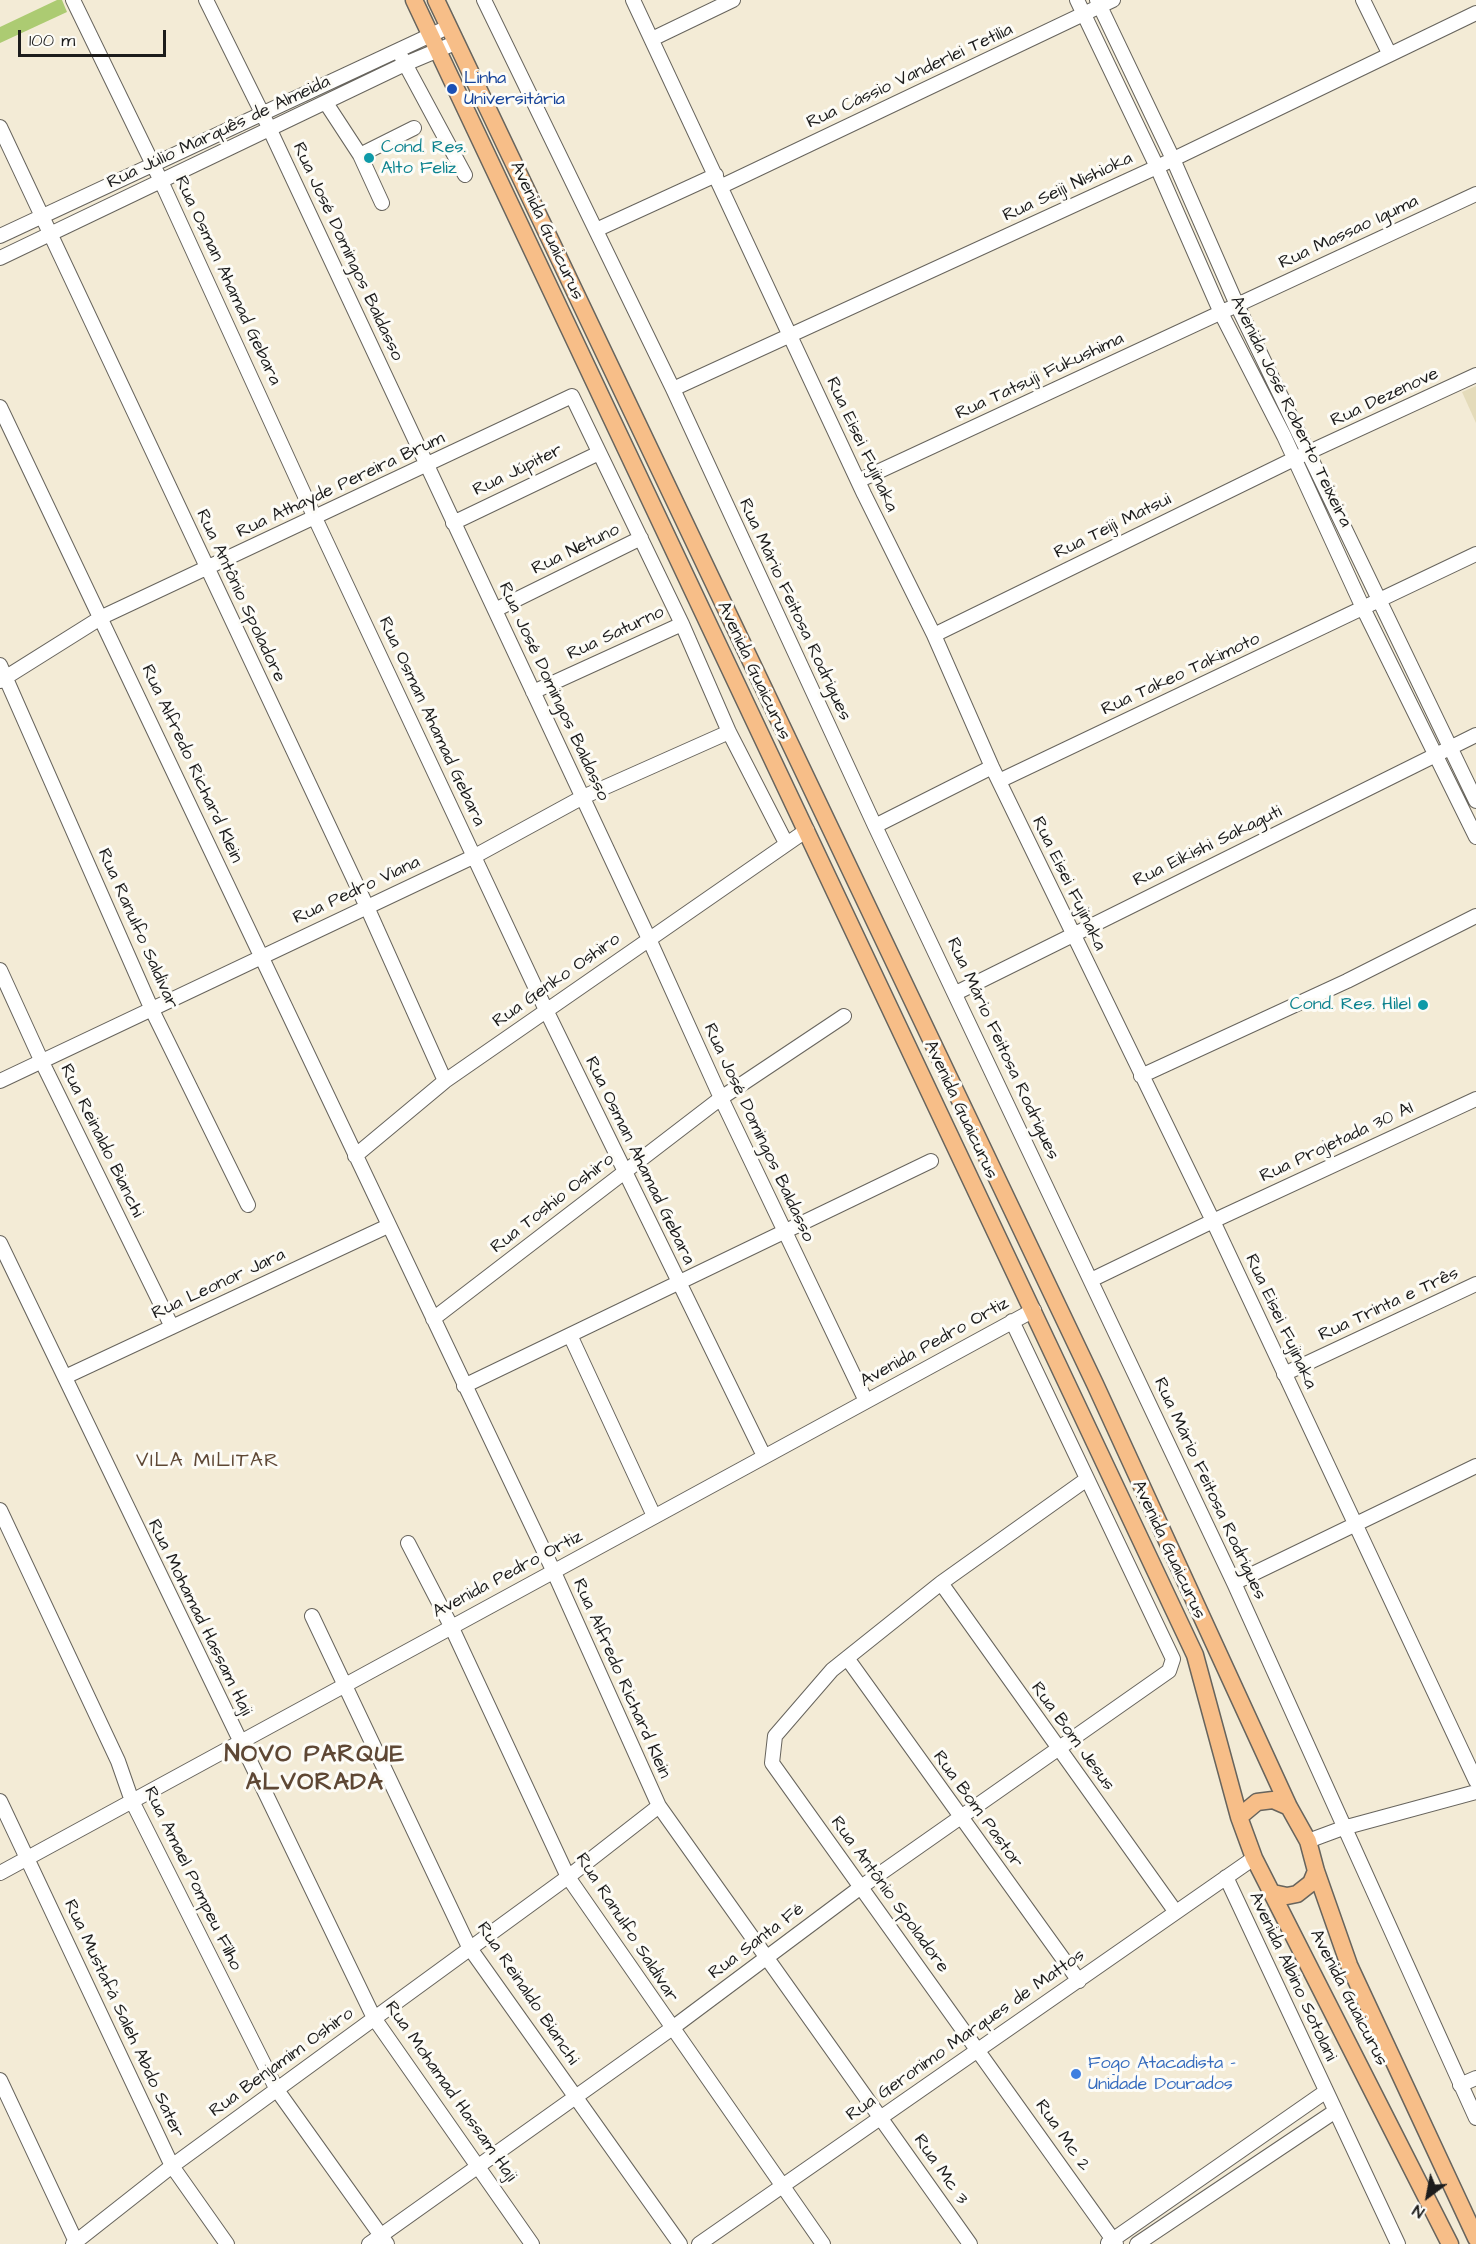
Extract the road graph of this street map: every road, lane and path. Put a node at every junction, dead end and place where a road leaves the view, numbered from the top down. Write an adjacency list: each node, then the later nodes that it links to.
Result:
1 (73, 0): 25 (street, Rua Osman Ahamad Gebara)
2 (206, 0): 19 (street, Rua José Domingos Baldasso)
3 (414, 0): 13 (main road, Avenida Guaicurus)
4 (436, 0): 13 (main road, Avenida Guaicurus)
5 (484, 0): 33 (street, Rua Mário Feitosa Rodrigues)
6 (633, 0): 14 (street, Rua Eisei Fujinaka)
7 (733, 0): 14 (street)
8 (1077, 0): 12 (street, Avenida José Roberto Teixeira)
9 (1363, 0): 16 (street)
10 (1104, 2): 12 (street, Rua Cássio Vanderlei Tetilia); 24 (street, Avenida José Roberto Teixeira)
11 (1476, 13): 16 (street, Rua Seiji Nishioka)
12 (1084, 15): 26 (street, Avenida José Roberto Teixeira); 29 (street, Rua Cássio Vanderlei Tetilia)
13 (440, 37): 15 (street, Rua Júlio Marquês de Almeida); 17 (street, Rua Júlio Marquês de Almeida); 70 (main road, Avenida Guaicurus); 131 (main road, Avenida Guaicurus)
14 (652, 39): 29 (street, Rua Eisei Fujinaka)
15 (398, 50): 17 (street); 19 (street, Rua Júlio Marquês de Almeida)
16 (1389, 53): 24 (street, Rua Seiji Nishioka)
17 (405, 64): 18 (street, Rua Júlio Marquês de Almeida); 27 (street)
18 (326, 103): 22 (street, Rua Júlio Marquês de Almeida); 23 (street)
19 (263, 115): 22 (street, Rua José Domingos Baldasso); 25 (street, Rua Júlio Marquês de Almeida)
20 (0, 127): 32 (street, Rua Antônio Spoladore)
21 (414, 128): 23 (street)
22 (269, 129): 28 (street, Rua Júlio Marquês de Almeida); 46 (street, Rua José Domingos Baldasso)
23 (360, 155): 31 (street)
24 (1173, 159): 26 (street, Rua Seiji Nishioka); 37 (street, Avenida José Roberto Teixeira)
25 (153, 164): 28 (street, Rua Osman Ahamad Gebara); 32 (street, Rua Júlio Marquês de Almeida)
26 (1157, 167): 38 (street, Avenida José Roberto Teixeira); 39 (street, Rua Seiji Nishioka)
27 (465, 175)
28 (161, 181): 34 (street, Rua Júlio Marquês de Almeida); 48 (street, Rua Osman Ahamad Gebara)
29 (719, 181): 33 (street, Rua Cássio Vanderlei Tetilia); 39 (street, Rua Eisei Fujinaka)
30 (1476, 194): 37 (street, Rua Massao Iguma)
31 (382, 203)
32 (42, 217): 34 (street, Rua Antônio Spoladore); 35 (street, Rua Júlio Marquês de Almeida)
33 (596, 230): 41 (street, Rua Mário Feitosa Rodrigues)
34 (48, 234): 36 (street, Rua Júlio Marquês de Almeida); 52 (street, Rua Antônio Spoladore)
35 (0, 236)
36 (0, 258)
37 (1237, 305): 38 (street, Rua Tatsuji Fukushima); 44 (street, Avenida José Roberto Teixeira)
38 (1221, 313): 45 (street, Avenida José Roberto Teixeira); 47 (street, Rua Tatsuji Fukushima)
39 (791, 336): 41 (street, Rua Seiji Nishioka); 47 (street, Rua Eisei Fujinaka)
40 (1476, 375): 44 (street, Rua Dezenove)
41 (673, 389): 69 (street, Rua Mário Feitosa Rodrigues)
42 (0, 407): 56 (street, Rua Alfredo Richard Klein)
43 (599, 453): 46 (street, Rua Athayde Pereira Brum); 49 (street, Rua Júpiter); 50 (street)
44 (1310, 453): 45 (street, Rua Teiji Matsui); 53 (street, Avenida José Roberto Teixeira)
45 (1294, 459): 54 (street, Avenida José Roberto Teixeira); 58 (street, Rua Teiji Matsui)
46 (428, 466): 48 (street, Rua Athayde Pereira Brum); 49 (street, Rua José Domingos Baldasso)
47 (858, 481): 58 (street, Rua Eisei Fujinaka)
48 (315, 518): 52 (street, Rua Athayde Pereira Brum); 73 (street, Rua Osman Ahamad Gebara)
49 (453, 523): 55 (street, Rua José Domingos Baldasso)
50 (641, 538): 55 (street, Rua Netuno); 57 (street)
51 (1476, 554): 53 (street, Rua Takeo Takimoto)
52 (207, 568): 56 (street, Rua Athayde Pereira Brum); 74 (street, Rua Antônio Spoladore)
53 (1378, 600): 54 (street, Rua Takeo Takimoto); 63 (street, Avenida José Roberto Teixeira)
54 (1363, 608): 64 (street, Avenida José Roberto Teixeira); 66 (street, Rua Takeo Takimoto)
55 (495, 610): 60 (street, Rua José Domingos Baldasso)
56 (102, 617): 59 (street, Rua Athayde Pereira Brum); 78 (street, Rua Alfredo Richard Klein)
57 (682, 624): 60 (street, Rua Saturno); 61 (street)
58 (934, 635): 65 (street, Rua Eisei Fujinaka)
59 (2, 674): 81 (street, Rua Ranulfo Saldivar)
60 (533, 693): 67 (street, Rua José Domingos Baldasso)
61 (729, 732): 67 (street, Rua Pedro Viana); 72 (street)
62 (1476, 735): 63 (street, Rua Eikishi Sakaguti)
63 (1451, 747): 64 (street, Rua Eikishi Sakaguti); 68 (street, Avenida José Roberto Teixeira)
64 (1435, 756): 71 (street, Avenida José Roberto Teixeira); 76 (street, Rua Eikishi Sakaguti)
65 (992, 767): 66 (street, Rua Eisei Fujinaka); 69 (street)
66 (999, 781): 76 (street, Rua Eisei Fujinaka)
67 (583, 797): 73 (street, Rua Pedro Viana); 77 (street, Rua José Domingos Baldasso)
68 (1476, 801)
69 (875, 826): 80 (street, Rua Mário Feitosa Rodrigues)
70 (807, 830): 72 (street, Rua Genko Oshiro); 101 (main road, Avenida Guaicurus)
71 (1476, 837)
72 (786, 843): 77 (street, Rua Genko Oshiro)
73 (475, 856): 74 (street, Rua Pedro Viana); 82 (street, Rua Osman Ahamad Gebara)
74 (367, 907): 78 (street, Rua Pedro Viana); 87 (street, Rua Antônio Spoladore)
75 (1476, 916): 85 (street)
76 (1072, 934): 80 (street, Rua Eikishi Sakaguti); 85 (street, Rua Eisei Fujinaka)
77 (649, 939): 82 (street, Rua Genko Oshiro); 88 (street, Rua José Domingos Baldasso)
78 (261, 957): 81 (street, Rua Pedro Viana); 90 (street, Rua Alfredo Richard Klein)
79 (0, 970): 84 (street, Rua Reinaldo Bianchi)
80 (956, 993): 98 (street, Rua Mário Feitosa Rodrigues)
81 (152, 1010): 84 (street, Rua Pedro Viana); 93 (street, Rua Ranulfo Saldivar)
82 (546, 1010): 87 (street, Rua Genko Oshiro); 92 (street, Rua Osman Ahamad Gebara)
83 (844, 1016): 88 (street, Rua Toshio Oshiro)
84 (42, 1062): 86 (street, Rua Pedro Viana); 104 (street, Rua Reinaldo Bianchi)
85 (1141, 1076): 94 (street, Rua Eisei Fujinaka)
86 (0, 1081)
87 (445, 1081): 90 (street, Rua Genko Oshiro)
88 (721, 1098): 92 (street, Rua Toshio Oshiro); 96 (street, Rua José Domingos Baldasso)
89 (1476, 1099): 94 (street, Rua Projetada 30 AI)
90 (355, 1156): 95 (street, Rua Alfredo Richard Klein)
91 (931, 1161): 96 (street)
92 (624, 1171): 99 (street, Rua Osman Ahamad Gebara); 102 (street, Rua Toshio Oshiro)
93 (248, 1205)
94 (1213, 1221): 98 (street, Rua Projetada 30 AI); 106 (street, Rua Eisei Fujinaka)
95 (388, 1226): 102 (street, Rua Alfredo Richard Klein); 104 (street, Rua Leonor Jara)
96 (783, 1231): 99 (street); 109 (street, Rua José Domingos Baldasso)
97 (0, 1243): 107 (street, Rua Mohamad Hassam Haji)
98 (1091, 1281): 119 (street, Rua Mário Feitosa Rodrigues)
99 (678, 1282): 105 (street); 110 (street, Rua Osman Ahamad Gebara)
100 (1476, 1284): 106 (street, Rua Trinta e Três)
101 (1034, 1310): 103 (street, Avenida Pedro Ortiz); 132 (main road, Avenida Guaicurus)
102 (433, 1319): 108 (street, Rua Alfredo Richard Klein)
103 (1012, 1321): 109 (street, Avenida Pedro Ortiz); 112 (street)
104 (172, 1327): 107 (street, Rua Leonor Jara)
105 (570, 1335): 108 (street); 114 (street)
106 (1284, 1374): 115 (street, Rua Eisei Fujinaka)
107 (66, 1377): 124 (street, Rua Mohamad Hassam Haji)
108 (464, 1386): 117 (street, Rua Alfredo Richard Klein)
109 (866, 1401): 110 (street, Avenida Pedro Ortiz)
110 (764, 1456): 114 (street, Avenida Pedro Ortiz)
111 (1476, 1466): 115 (street)
112 (1087, 1479): 118 (street); 125 (street, Rua Santa Fé)
113 (0, 1510): 129 (street, Rua Amael Pompeu Filho)
114 (654, 1516): 117 (street, Avenida Pedro Ortiz)
115 (1354, 1524): 119 (street); 126 (street, Rua Eisei Fujinaka)
116 (408, 1543): 121 (street, Rua Ranulfo Saldivar)
117 (553, 1570): 121 (street, Avenida Pedro Ortiz); 130 (street, Rua Alfredo Richard Klein)
118 (941, 1583): 122 (street); 125 (street, Rua Bom Jesus)
119 (1234, 1583): 134 (street, Rua Mário Feitosa Rodrigues)
120 (312, 1617): 123 (street, Rua Reinaldo Bianchi)
121 (451, 1626): 123 (street, Avenida Pedro Ortiz); 140 (street, Rua Ranulfo Saldivar)
122 (847, 1658): 133 (street, Rua Bom Pastor); 142 (street, Rua Antônio Spoladore)
123 (345, 1683): 124 (street, Avenida Pedro Ortiz); 145 (street, Rua Reinaldo Bianchi)
124 (239, 1741): 129 (street, Avenida Pedro Ortiz); 148 (street, Rua Mohamad Hassam Haji)
125 (1059, 1750): 133 (street, Rua Santa Fé); 144 (street, Rua Bom Jesus)
126 (1476, 1781)
127 (1476, 1792): 134 (street)
128 (0, 1801): 136 (street, Rua Mustafá Saleh Abdo Sater)
129 (132, 1801): 136 (street, Avenida Pedro Ortiz); 154 (street, Rua Amael Pompeu Filho)
130 (659, 1806): 140 (street, Rua Benjamim Oshiro); 146 (street, Rua Alfredo Richard Klein)
131 (1289, 1807): 132 (main road); 135 (main road, Avenida Guaicurus)
132 (1239, 1817): 137 (main road, Avenida Guaicurus)
133 (960, 1818): 142 (street, Rua Santa Fé); 147 (street, Rua Bom Pastor)
134 (1343, 1828): 135 (street); 153 (street, Rua Mário Feitosa Rodrigues)
135 (1308, 1841): 138 (main road, Avenida Guaicurus)
136 (27, 1857): 139 (street, Avenida Pedro Ortiz); 160 (street, Rua Mustafá Saleh Abdo Sater)
137 (1254, 1858): 141 (street, Rua Geronimo Marques de Mattos); 143 (main road, Avenida Guaicurus)
138 (1316, 1871): 143 (main road); 163 (main road, Avenida Guaicurus)
139 (0, 1873)
140 (568, 1877): 145 (street, Rua Benjamim Oshiro); 149 (street, Rua Ranulfo Saldivar)
141 (1226, 1877): 144 (street, Rua Geronimo Marques de Mattos); 155 (street, Avenida Albino Sotolani)
142 (861, 1887): 146 (street, Rua Santa Fé); 150 (street, Rua Antônio Spoladore)
143 (1273, 1893): 175 (main road, Avenida Guaicurus)
144 (1175, 1911): 147 (street, Rua Geronimo Marques de Mattos)
145 (469, 1947): 148 (street, Rua Benjamim Oshiro); 156 (street, Rua Reinaldo Bianchi)
146 (766, 1957): 149 (street, Rua Santa Fé); 158 (street, Rua Alfredo Richard Klein)
147 (1079, 1981): 150 (street, Rua Geronimo Marques de Mattos)
148 (374, 2018): 154 (street, Rua Benjamim Oshiro); 161 (street, Rua Mohamad Hassam Haji)
149 (671, 2030): 156 (street, Rua Santa Fé); 162 (street, Rua Ranulfo Saldivar)
150 (978, 2048): 158 (street, Rua Geronimo Marques de Mattos); 165 (street, Rua Mc 2)
151 (1476, 2078): 153 (street)
152 (0, 2080): 166 (street)
153 (1460, 2085): 159 (street, Rua Mário Feitosa Rodrigues)
154 (277, 2090): 160 (street, Rua Benjamim Oshiro); 164 (street, Rua Amael Pompeu Filho)
155 (1325, 2092): 157 (street, Avenida Albino Sotolani); 165 (street)
156 (576, 2098): 161 (street, Rua Santa Fé); 169 (street, Rua Reinaldo Bianchi)
157 (1334, 2112): 173 (street); 174 (street, Avenida Albino Sotolani)
158 (880, 2118): 162 (street, Rua Geronimo Marques de Mattos); 172 (street, Rua Mc 3)
159 (1476, 2118)
160 (172, 2166): 166 (street, Rua Benjamim Oshiro); 167 (street, Rua Mustafá Saleh Abdo Sater)
161 (479, 2166): 164 (street, Rua Santa Fé); 168 (street, Rua Mohamad Hassam Haji)
162 (783, 2186): 170 (street, Rua Geronimo Marques de Mattos); 171 (street, Rua Ranulfo Saldivar)
163 (1476, 2238)
164 (379, 2241)
165 (1112, 2242)
166 (75, 2243)
167 (227, 2244)
168 (532, 2244)
169 (681, 2244)
170 (699, 2244)
171 (823, 2244)
172 (970, 2244)
173 (1137, 2244)
174 (1398, 2244)
175 (1450, 2244)

